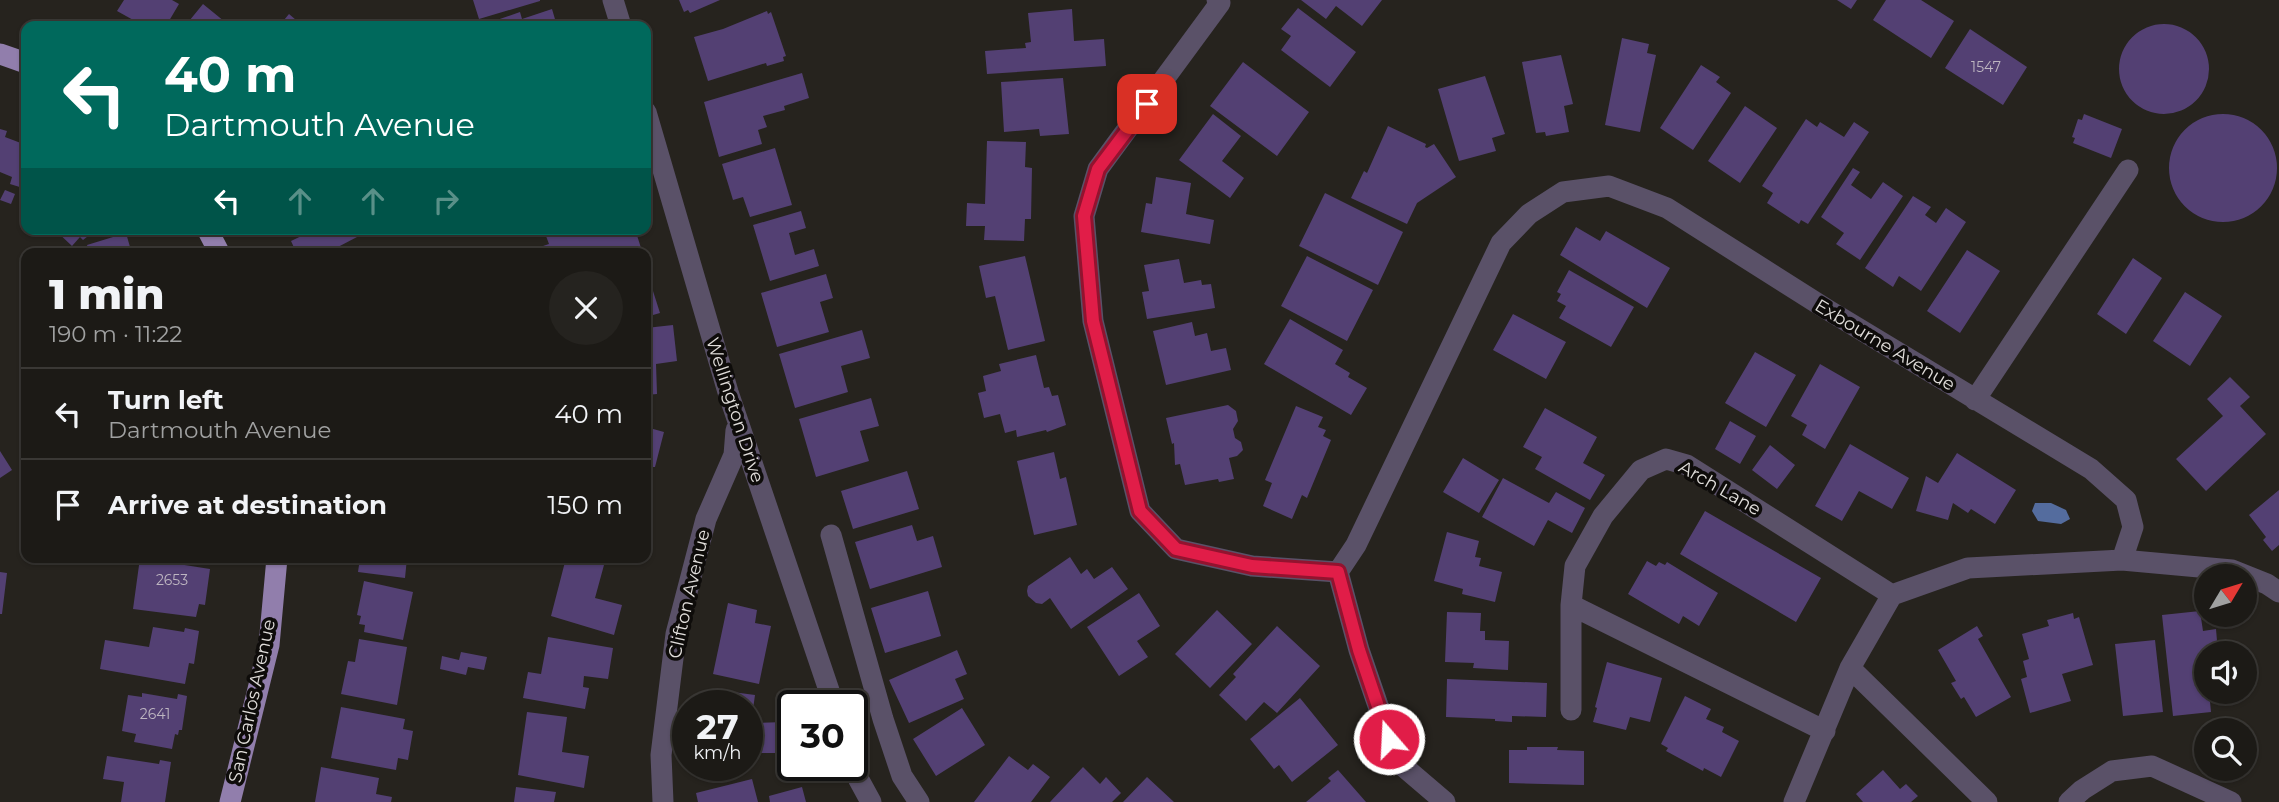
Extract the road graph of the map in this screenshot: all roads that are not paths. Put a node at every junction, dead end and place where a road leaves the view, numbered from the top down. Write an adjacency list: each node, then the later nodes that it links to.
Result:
1 (613, 0): 3 (street)
2 (1220, 1): 13 (street)
3 (619, 21)
4 (0, 54): 5 (main road)
5 (21, 61)
6 (651, 129): 8 (street, Wellington Drive)
7 (2128, 170): 9 (street)
8 (728, 392): 18 (street, Wellington Drive); 23 (street, Clifton Avenue)
9 (1975, 400): 11 (street, Exbourne Avenue); 13 (street, Exbourne Avenue)
10 (831, 535): 25 (street)
11 (2122, 560): 14 (street); 15 (street)
12 (276, 563): 22 (main road, San Carlos Avenue)
13 (1338, 572): 26 (street)
14 (2279, 592)
15 (1892, 595): 16 (street, Arch Lane); 17 (street)
16 (1571, 605): 19 (street, Arch Lane); 20 (street)
17 (1850, 668): 20 (street); 28 (street)
18 (829, 690)
19 (1571, 710)
20 (1825, 731): 27 (street)
21 (860, 781): 24 (street)
22 (230, 802)
23 (663, 802)
24 (871, 802)
25 (919, 802)
26 (1445, 802)
27 (1794, 802)
28 (1987, 802)
29 (2069, 802): 30 (street)
30 (2231, 802)

